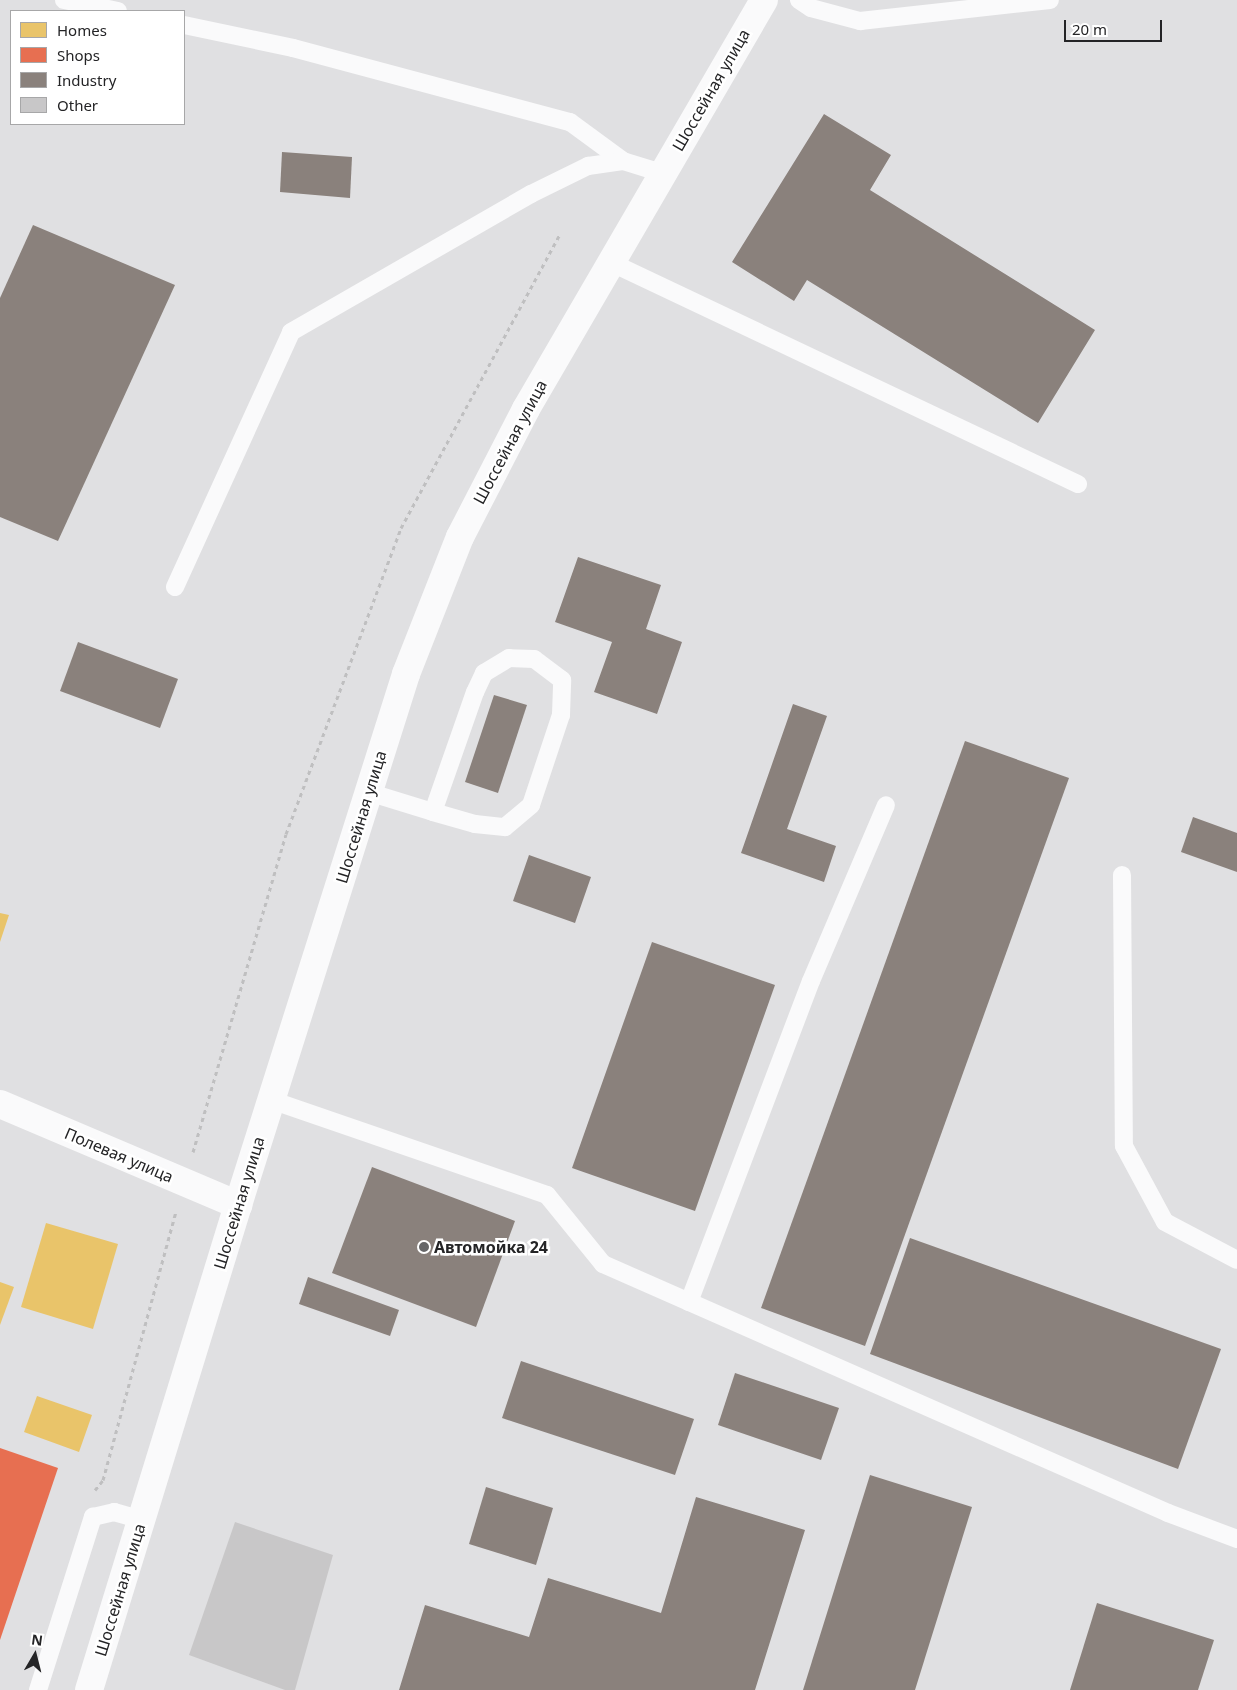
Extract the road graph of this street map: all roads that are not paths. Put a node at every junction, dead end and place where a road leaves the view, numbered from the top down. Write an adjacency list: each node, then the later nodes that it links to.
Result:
1 (64, 0): 5 (lane)
2 (764, 0): 8 (main road, Шоссейная улица)
3 (799, 0): 4 (lane)
4 (1050, 0)
5 (113, 10)
6 (185, 25): 7 (lane)
7 (623, 161): 8 (lane); 11 (lane)
8 (662, 174): 9 (main road, Шоссейная улица)
9 (610, 262): 10 (lane); 12 (main road, Шоссейная улица)
10 (1078, 484)
11 (175, 587)
12 (368, 792): 14 (lane); 16 (main road, Шоссейная улица)
13 (886, 805): 20 (lane)
14 (433, 812): 14 (lane)
15 (1122, 875): 19 (lane)
16 (272, 1100): 18 (main road, Шоссейная улица); 20 (lane)
17 (0, 1104): 18 (main road, Полевая улица)
18 (238, 1205): 21 (main road, Шоссейная улица)
19 (1237, 1260)
20 (689, 1302): 22 (lane)
21 (142, 1520): 23 (lane); 24 (main road, Шоссейная улица)
22 (1237, 1539)
23 (38, 1690)
24 (89, 1690)

